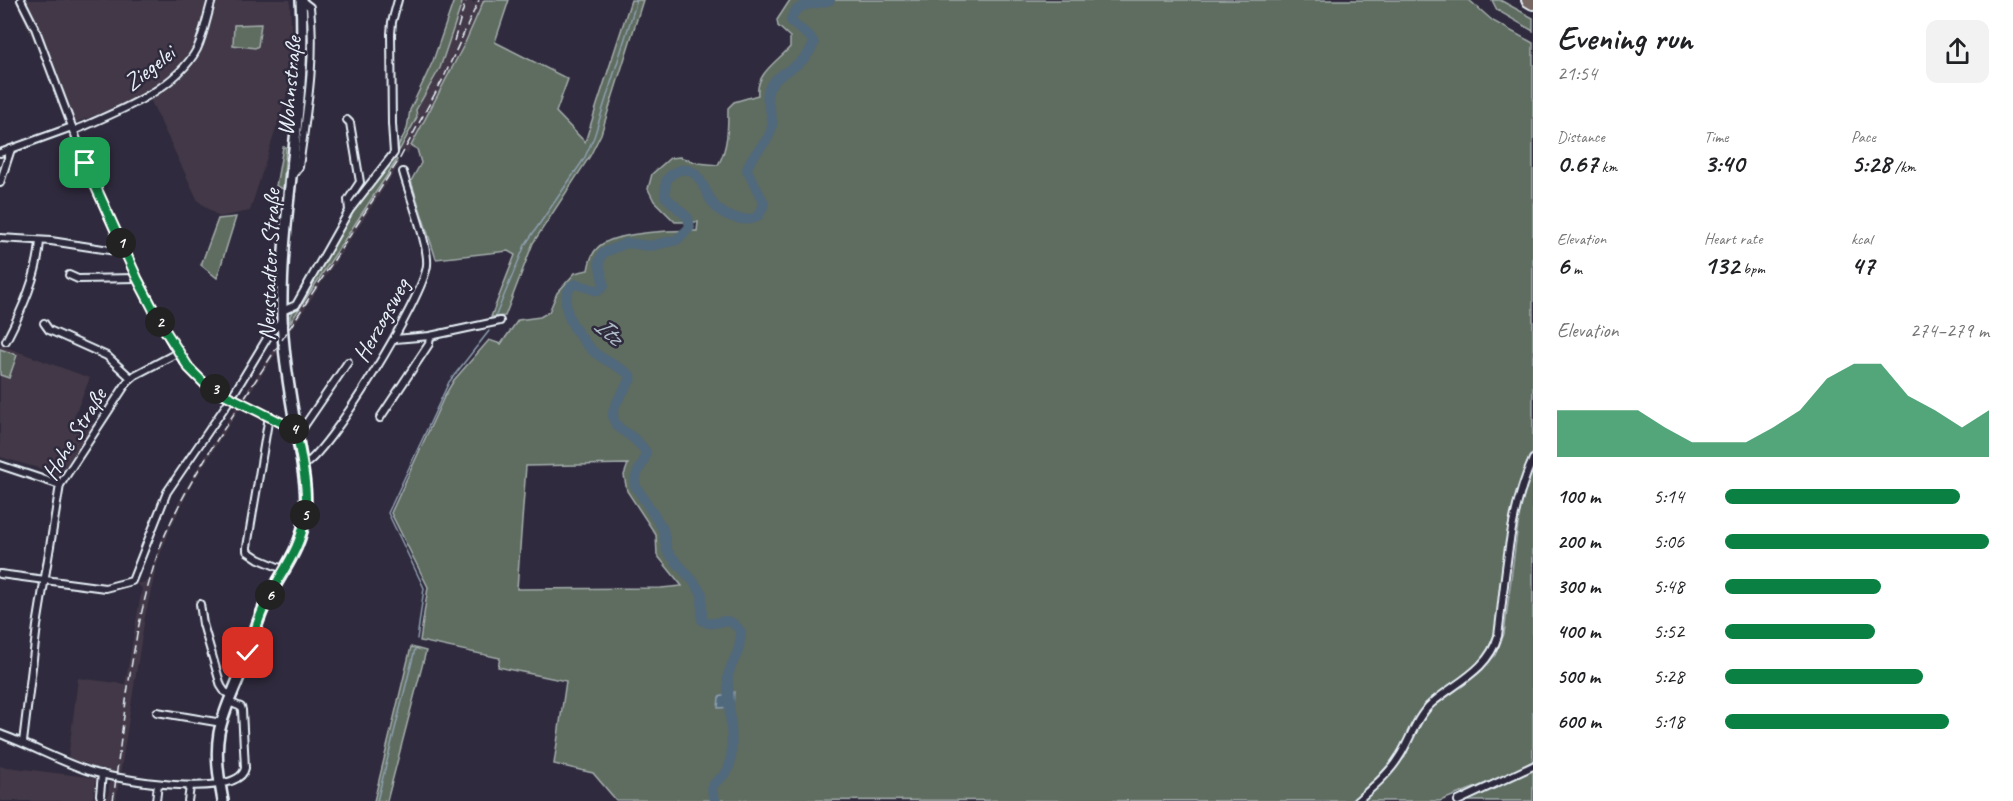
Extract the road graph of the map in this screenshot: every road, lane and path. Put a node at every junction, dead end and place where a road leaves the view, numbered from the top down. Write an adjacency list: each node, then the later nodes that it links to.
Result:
1 (21, 0): 8 (street)
2 (212, 0): 8 (street, Ziegelei)
3 (301, 0): 19 (street, Neustadter Straße)
4 (398, 0): 13 (street)
5 (1528, 0): 6 (highway)
6 (1533, 3)
7 (348, 120): 13 (street)
8 (73, 129): 9 (street, Ziegelei); 16 (street)
9 (11, 149): 10 (street, Ziegelei); 12 (street)
10 (0, 153)
11 (403, 172): 23 (street, Herzogsweg)
12 (0, 183)
13 (349, 211): 19 (street)
14 (0, 238): 15 (street)
15 (40, 241): 16 (street); 24 (street)
16 (123, 249): 18 (street)
17 (69, 275): 18 (street)
18 (137, 278): 25 (street)
19 (282, 315): 28 (street); 31 (street, Neustadter Straße)
20 (500, 321): 22 (street)
21 (44, 323): 27 (street)
22 (430, 336): 23 (street); 30 (street)
23 (395, 339): 34 (street, Herzogsweg)
24 (6, 341)
25 (177, 353): 27 (street, Hohe Straße); 28 (street)
26 (348, 362): 31 (street)
27 (131, 378): 35 (street, Hohe Straße)
28 (231, 398): 29 (street); 38 (street)
29 (268, 417): 31 (street); 36 (street)
30 (380, 418)
31 (297, 433): 34 (street, Neustadter Straße)
32 (1533, 459): 54 (street)
33 (0, 465): 35 (street)
34 (302, 466): 36 (street, Neustadter Straße)
35 (60, 484): 38 (street, Hohe Straße)
36 (285, 570): 40 (street, Neustadter Straße)
37 (0, 574): 38 (street)
38 (44, 581): 44 (street, Hohe Straße)
39 (200, 604): 40 (street)
40 (230, 698): 42 (street, Neustadter Straße); 48 (street)
41 (157, 712): 42 (street)
42 (222, 723): 48 (street, Neustadter Straße)
43 (0, 734): 44 (street)
44 (23, 742): 46 (street)
45 (1533, 766): 55 (street)
46 (102, 774): 47 (street); 50 (street)
47 (158, 784): 49 (street); 51 (street)
48 (220, 785): 49 (street); 53 (street, Neustadter Straße)
49 (190, 787): 52 (street)
50 (102, 801)
51 (156, 801)
52 (188, 801)
53 (223, 801)
54 (1357, 801)
55 (1458, 801)

